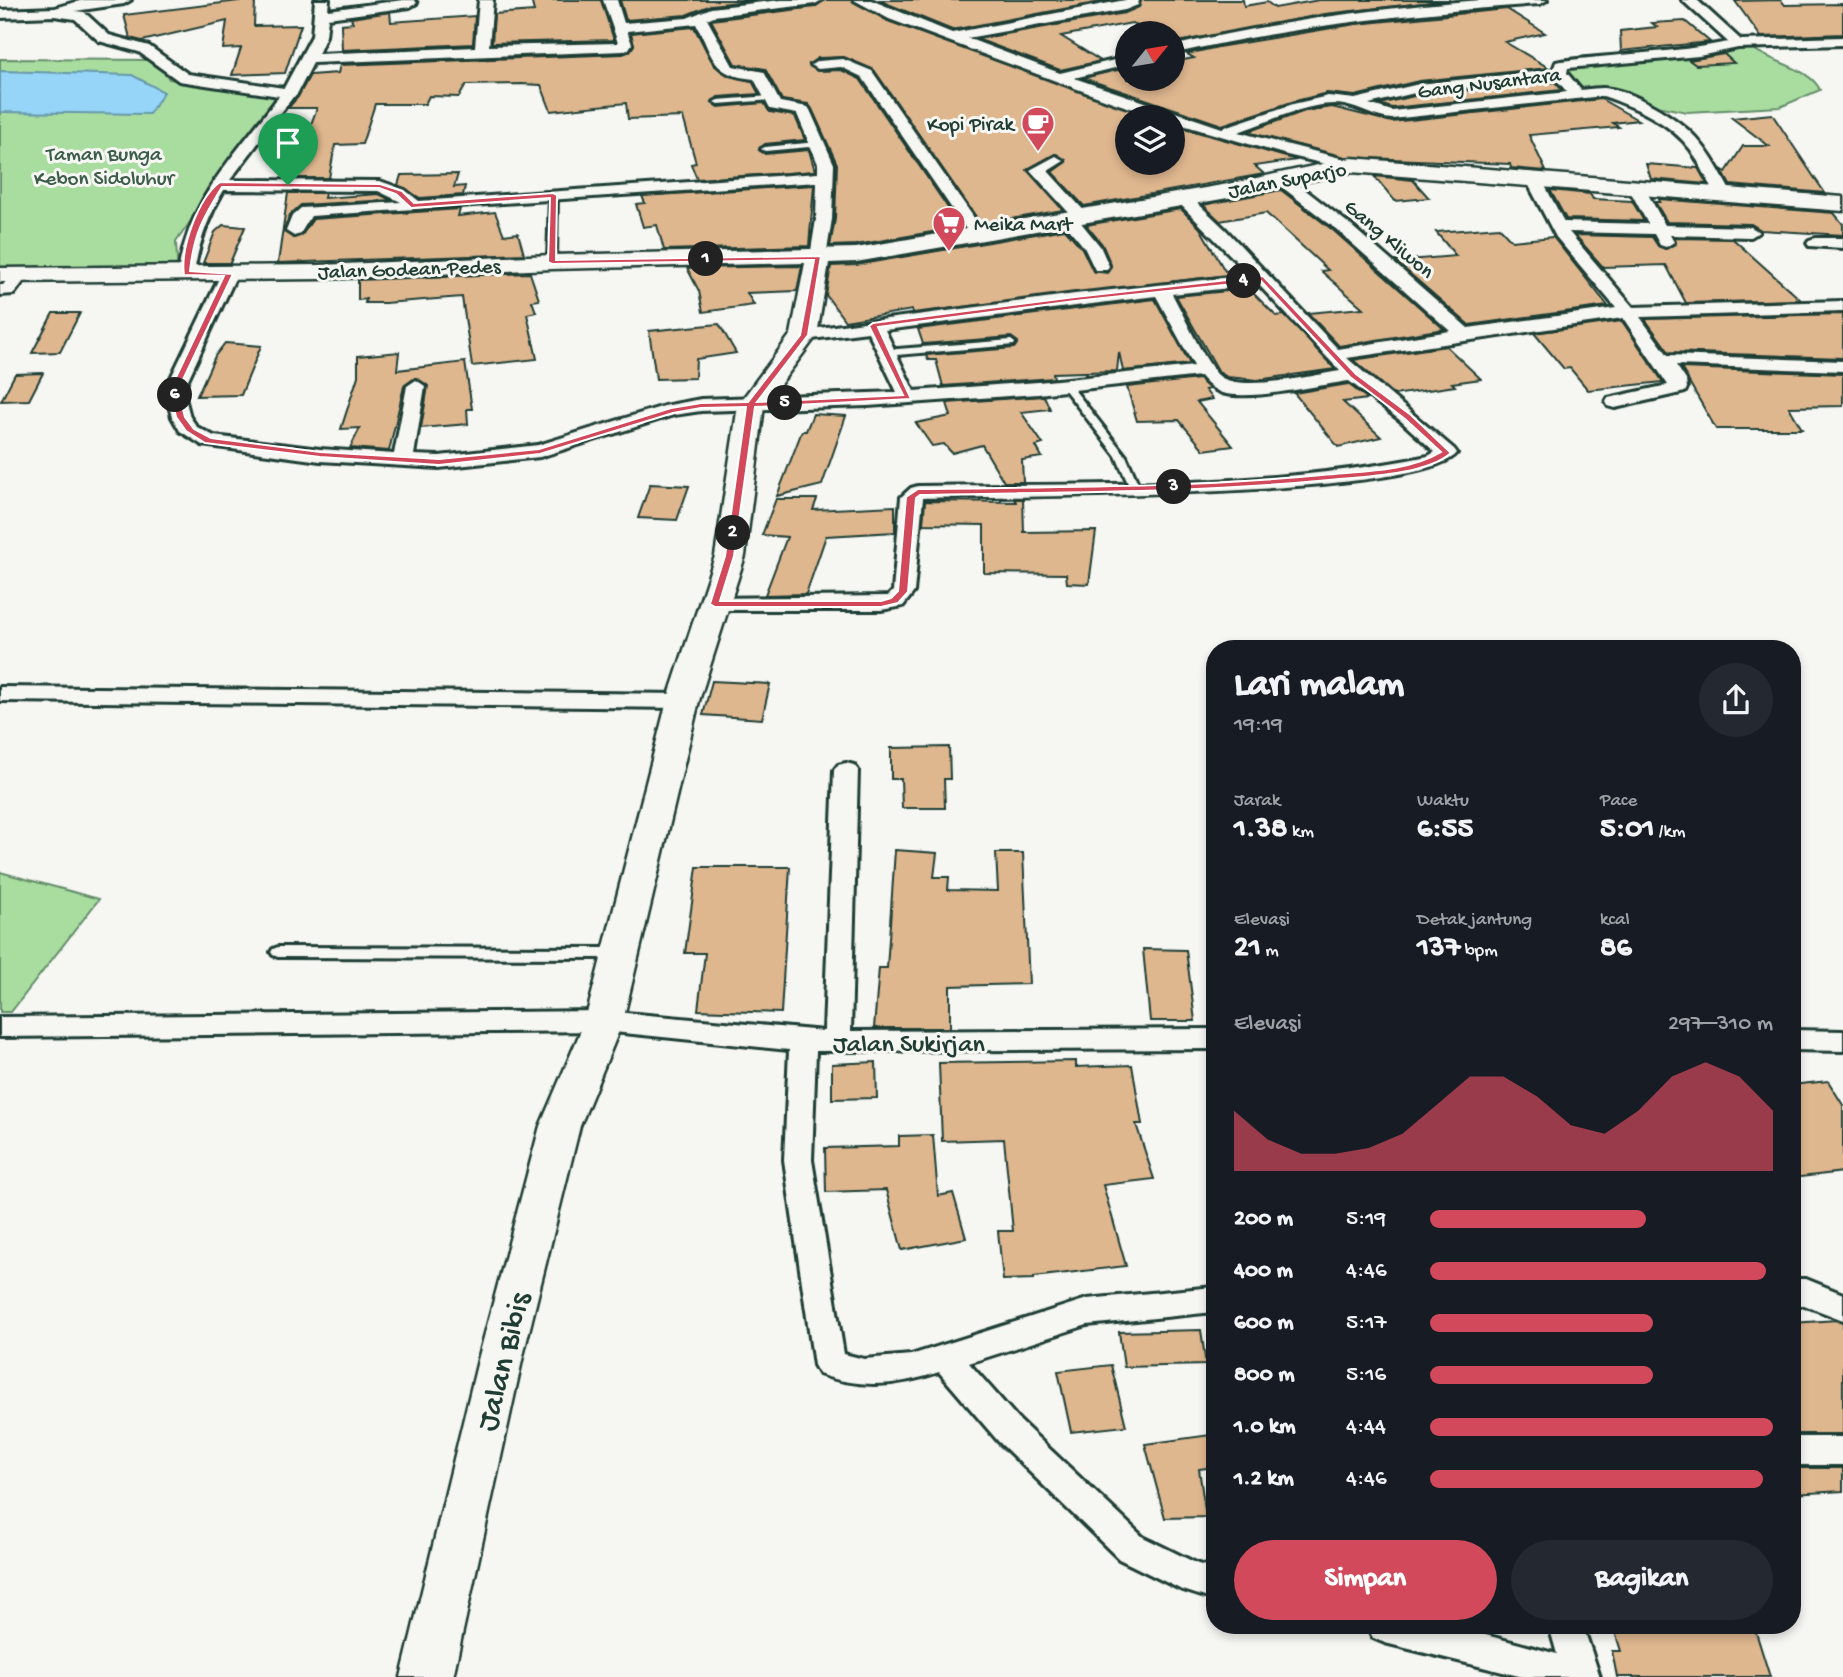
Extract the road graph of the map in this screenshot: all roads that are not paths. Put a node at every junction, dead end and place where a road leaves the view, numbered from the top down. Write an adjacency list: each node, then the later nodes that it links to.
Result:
1 (124, 0): 11 (street)
2 (486, 0): 19 (street)
3 (610, 0): 14 (street)
4 (815, 0): 13 (street)
5 (861, 0): 15 (street)
6 (1132, 0): 15 (street)
7 (1541, 0): 18 (street)
8 (1689, 0): 17 (street)
9 (410, 3): 10 (street)
10 (322, 7): 20 (street)
11 (54, 12): 12 (street); 25 (street)
12 (0, 14)
13 (700, 18): 14 (street); 27 (street)
14 (621, 27): 19 (street)
15 (951, 37): 24 (street)
16 (1843, 41): 17 (street)
17 (1738, 44): 23 (street)
18 (1185, 47)
19 (482, 50): 20 (street)
20 (308, 59): 25 (street)
21 (1115, 64): 24 (street)
22 (818, 65): 50 (street)
23 (1560, 74): 26 (street); 29 (street)
24 (1062, 77): 30 (street)
25 (291, 93): 38 (street)
26 (1576, 93): 29 (street, Gang Nusantara); 40 (street, Gang Nusantara)
27 (770, 98): 28 (lane); 31 (street)
28 (718, 102)
29 (1355, 103): 30 (street, Gang Nusantara)
30 (1224, 132): 34 (street)
31 (817, 144): 32 (lane); 35 (street)
32 (765, 149)
33 (1056, 161): 45 (street)
34 (1351, 166): 36 (main road, Jalan Suparjo); 37 (main road, Jalan Suparjo)
35 (825, 177): 41 (street); 54 (street)
36 (1533, 178): 39 (main road, Jalan Suparjo); 46 (street)
37 (1283, 181): 42 (main road, Jalan Suparjo); 66 (street, Gang Kliwon)
38 (220, 185): 44 (street); 57 (street)
39 (1636, 187): 40 (main road, Jalan Suparjo); 47 (street)
40 (1724, 194): 43 (main road, Jalan Suparjo)
41 (553, 195): 44 (street); 55 (lane)
42 (1183, 198): 45 (main road, Jalan Suparjo); 60 (street)
43 (1843, 204)
44 (411, 206): 48 (street)
45 (1074, 217): 50 (main road, Jalan Suparjo); 56 (street)
46 (1559, 227): 47 (street); 64 (street)
47 (1661, 230): 49 (street); 53 (street)
48 (294, 231)
49 (1751, 232)
50 (978, 235): 54 (main road, Jalan Suparjo)
51 (1815, 243): 52 (street)
52 (1843, 243)
53 (1669, 247)
54 (818, 257): 55 (main road, Jalan Godean-Pedes); 67 (main road)
55 (552, 262): 59 (main road, Jalan Godean-Pedes)
56 (1101, 266)
57 (186, 273): 58 (main road, Jalan Godean-Pedes); 59 (main road, Jalan Godean-Pedes)
58 (10, 274): 61 (street)
59 (229, 274): 80 (street)
60 (1263, 279): 62 (street); 70 (street)
61 (0, 290)
62 (1161, 290): 65 (street); 73 (street)
63 (1843, 306): 64 (street)
64 (1628, 312): 66 (street); 71 (street)
65 (873, 326): 67 (street); 69 (street)
66 (1464, 334): 70 (street)
67 (804, 335): 79 (main road)
68 (1011, 342): 69 (lane)
69 (885, 353): 77 (street)
70 (1334, 355): 74 (street)
71 (1662, 360): 72 (street); 78 (street)
72 (1843, 366)
73 (1207, 370): 74 (street); 75 (street)
74 (1353, 375): 81 (street)
75 (1066, 385): 77 (street); 81 (lane)
76 (416, 386): 80 (street)
77 (908, 397): 79 (street)
78 (1615, 402)
79 (751, 405): 80 (street); 82 (main road, Jalan Bibis)
80 (404, 460)
81 (1135, 488): 82 (street)
82 (715, 604): 84 (main road, Jalan Bibis)
83 (0, 694): 84 (street)
84 (683, 701): 87 (main road, Jalan Bibis)
85 (846, 770): 93 (street)
86 (278, 952): 87 (lane)
87 (620, 953): 89 (main road, Jalan Bibis)
88 (0, 1027): 89 (street, Jalan Sukirjan)
89 (598, 1035): 92 (street, Jalan Sukirjan); 104 (main road, Jalan Bibis)
90 (1206, 1039): 93 (street, Jalan Sukirjan)
91 (1801, 1040): 94 (street)
92 (803, 1041): 93 (street, Jalan Sukirjan); 98 (street)
93 (837, 1041)
94 (1843, 1041)
95 (1801, 1292): 97 (street)
96 (1206, 1300): 98 (street)
97 (1843, 1307)
98 (944, 1356): 101 (street)
99 (1801, 1451): 100 (street)
100 (1843, 1451)
101 (1206, 1582)
102 (1417, 1634): 105 (street)
103 (1569, 1634): 106 (street)
104 (427, 1677)
105 (1573, 1677)
106 (1582, 1677)

